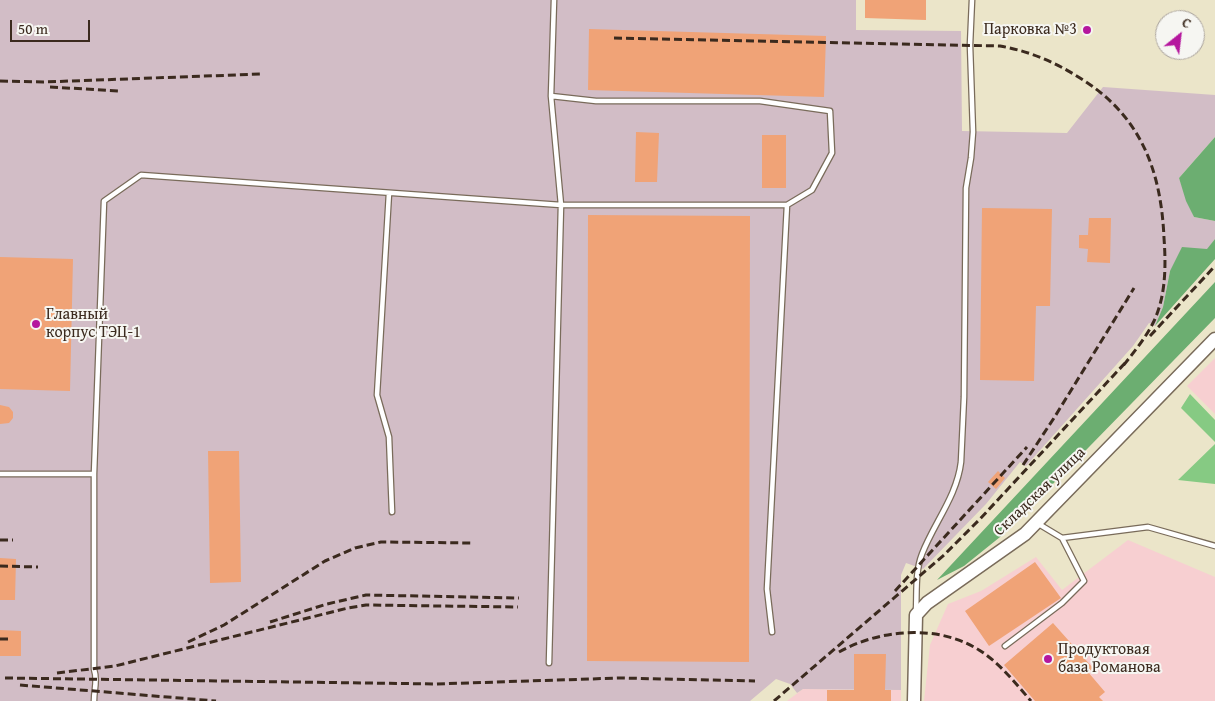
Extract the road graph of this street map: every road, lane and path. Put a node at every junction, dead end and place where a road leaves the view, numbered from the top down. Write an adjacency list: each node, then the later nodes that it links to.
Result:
1 (554, 0): 3 (lane)
2 (972, 0): 14 (lane)
3 (551, 96): 5 (lane); 6 (lane)
4 (389, 194): 5 (lane); 9 (lane); 10 (lane)
5 (561, 204): 6 (lane); 17 (lane)
6 (787, 205): 15 (lane)
7 (1215, 339): 11 (street, Складская улица)
8 (0, 474): 9 (lane)
9 (94, 474): 18 (lane)
10 (392, 512)
11 (1036, 523): 12 (lane); 14 (street, Складская улица)
12 (1062, 538): 13 (lane); 16 (lane)
13 (1215, 546)
14 (916, 615): 19 (street)
15 (772, 632)
16 (1005, 646)
17 (549, 663)
18 (94, 701)
19 (914, 701)

